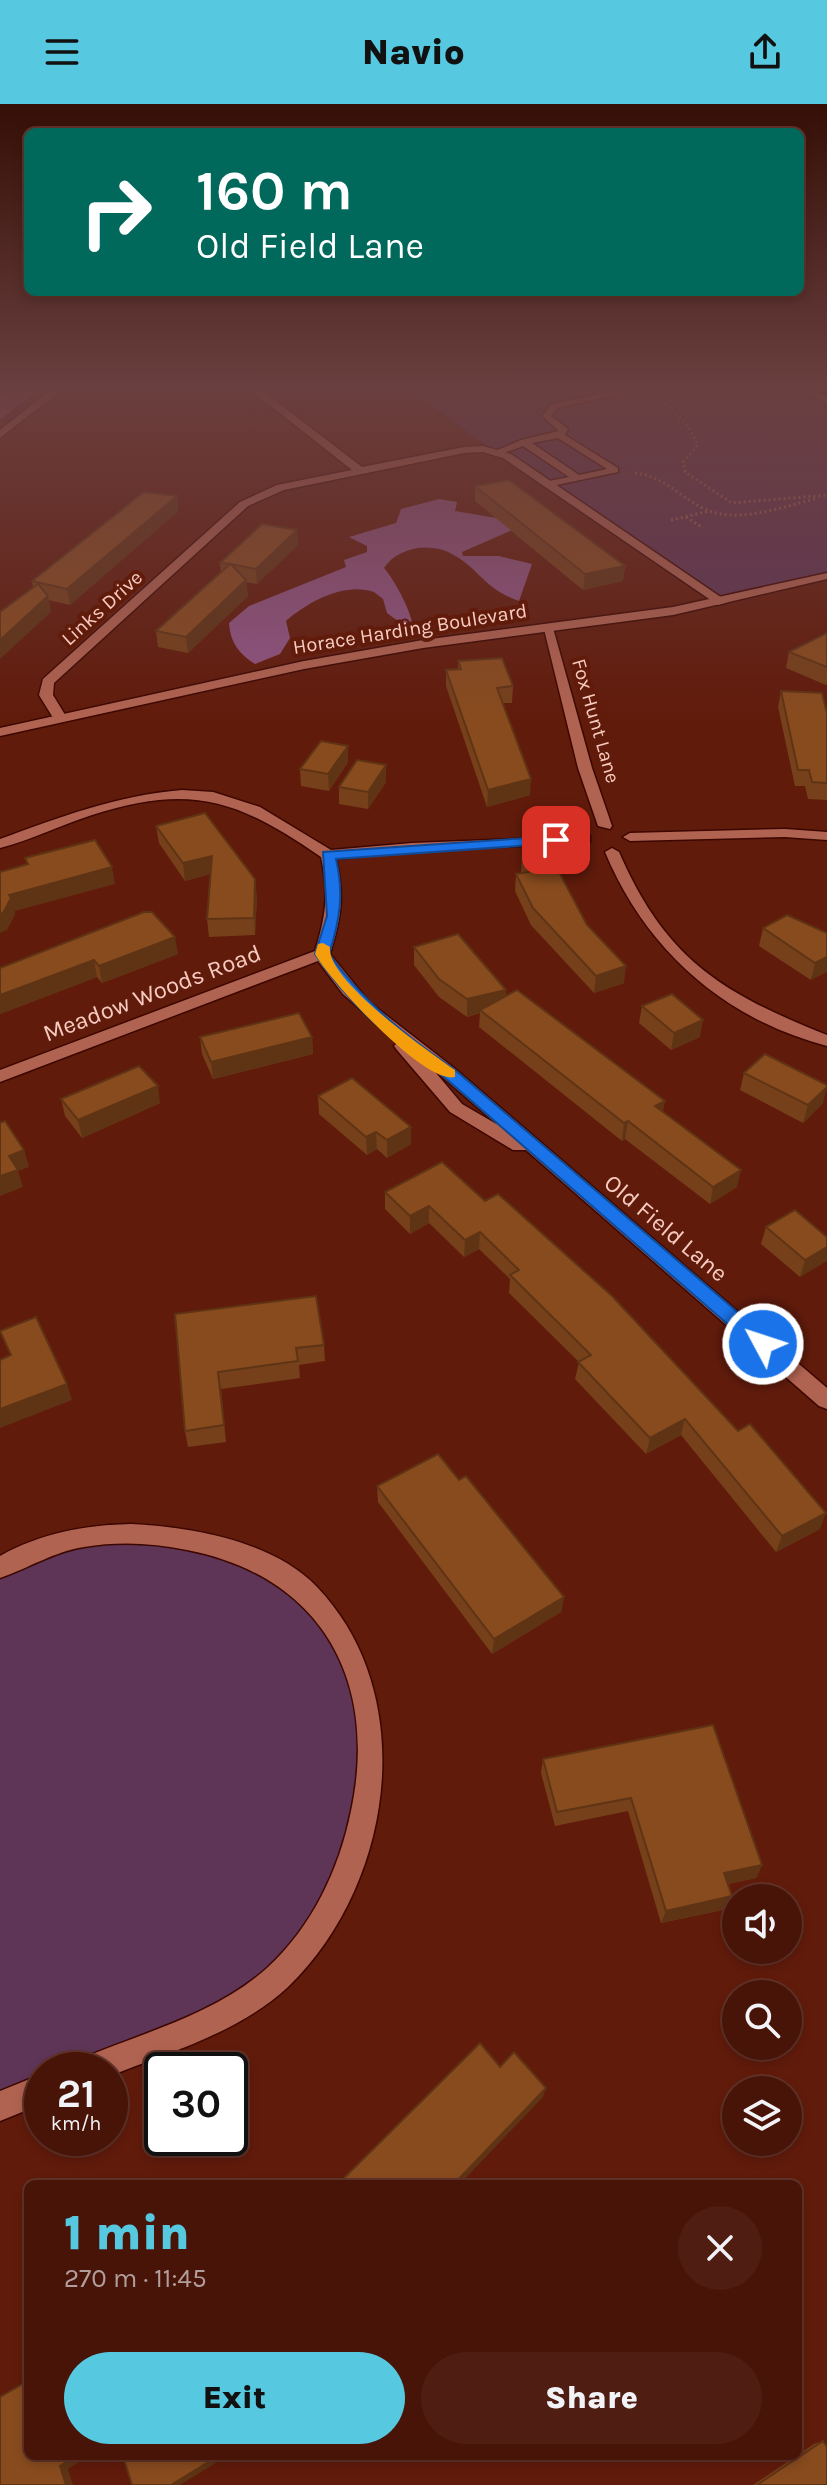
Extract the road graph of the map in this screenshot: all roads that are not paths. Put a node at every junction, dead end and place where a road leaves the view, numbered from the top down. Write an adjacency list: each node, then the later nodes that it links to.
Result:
1 (261, 496): 6 (street, Links Drive)
2 (565, 496): 4 (street, Links Drive)
3 (827, 576): 4 (street, Horace Harding Boulevard)
4 (722, 602): 5 (street, Horace Harding Boulevard)
5 (547, 628): 6 (street, Horace Harding Boulevard); 8 (street, Fox Hunt Lane)
6 (60, 718): 7 (street, Horace Harding Boulevard)
7 (0, 732)
8 (605, 826): 10 (street); 11 (street)
9 (827, 836): 10 (street)
10 (630, 837): 13 (street)
11 (585, 839): 13 (street); 14 (street)
12 (0, 844): 14 (street)
13 (612, 852): 16 (street)
14 (328, 855): 15 (street)
15 (322, 954): 17 (street, Meadow Woods Road); 18 (street, Old Field Lane)
16 (827, 1041)
17 (0, 1076)
18 (827, 1400)
19 (0, 1568): 20 (street)
20 (128, 2053)
21 (24, 2096): 22 (street)
22 (0, 2106)

